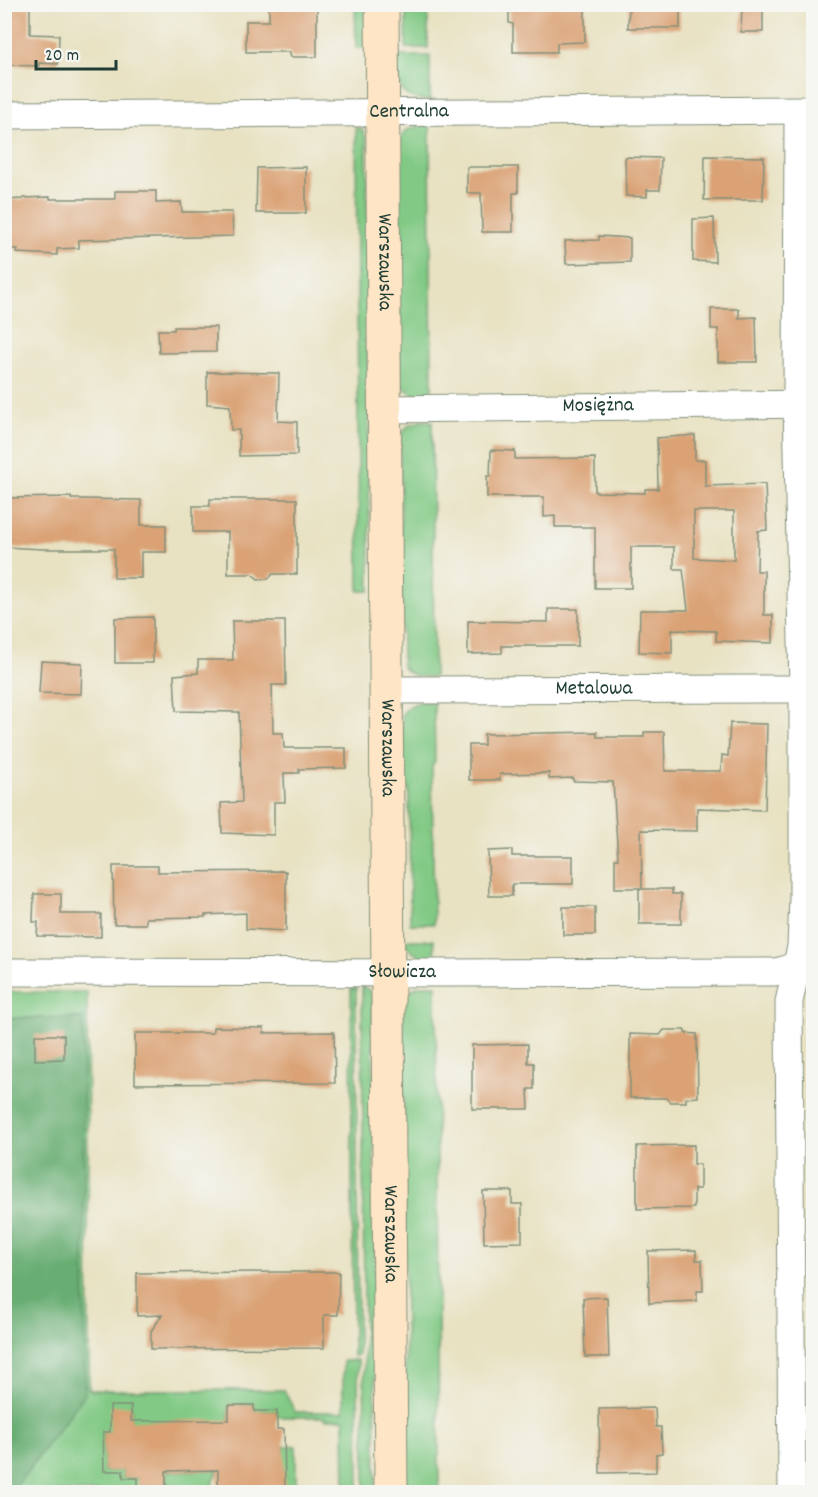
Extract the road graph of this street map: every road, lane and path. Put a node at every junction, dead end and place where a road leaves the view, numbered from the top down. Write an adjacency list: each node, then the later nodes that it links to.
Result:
1 (382, 4): 3 (street, Warszawska)
2 (806, 110): 3 (street, Centralna); 5 (street)
3 (382, 112): 4 (street, Centralna); 6 (street, Warszawska)
4 (4, 115)
5 (805, 404): 6 (street, Mosiężna); 7 (street)
6 (384, 409): 8 (street, Warszawska)
7 (803, 689): 8 (street, Metalowa); 9 (street)
8 (386, 690): 11 (street, Warszawska)
9 (805, 960): 11 (street, Słowicza); 13 (street)
10 (4, 972): 11 (street, Słowicza)
11 (388, 973): 12 (street, Warszawska)
12 (391, 1492)
13 (792, 1492)

